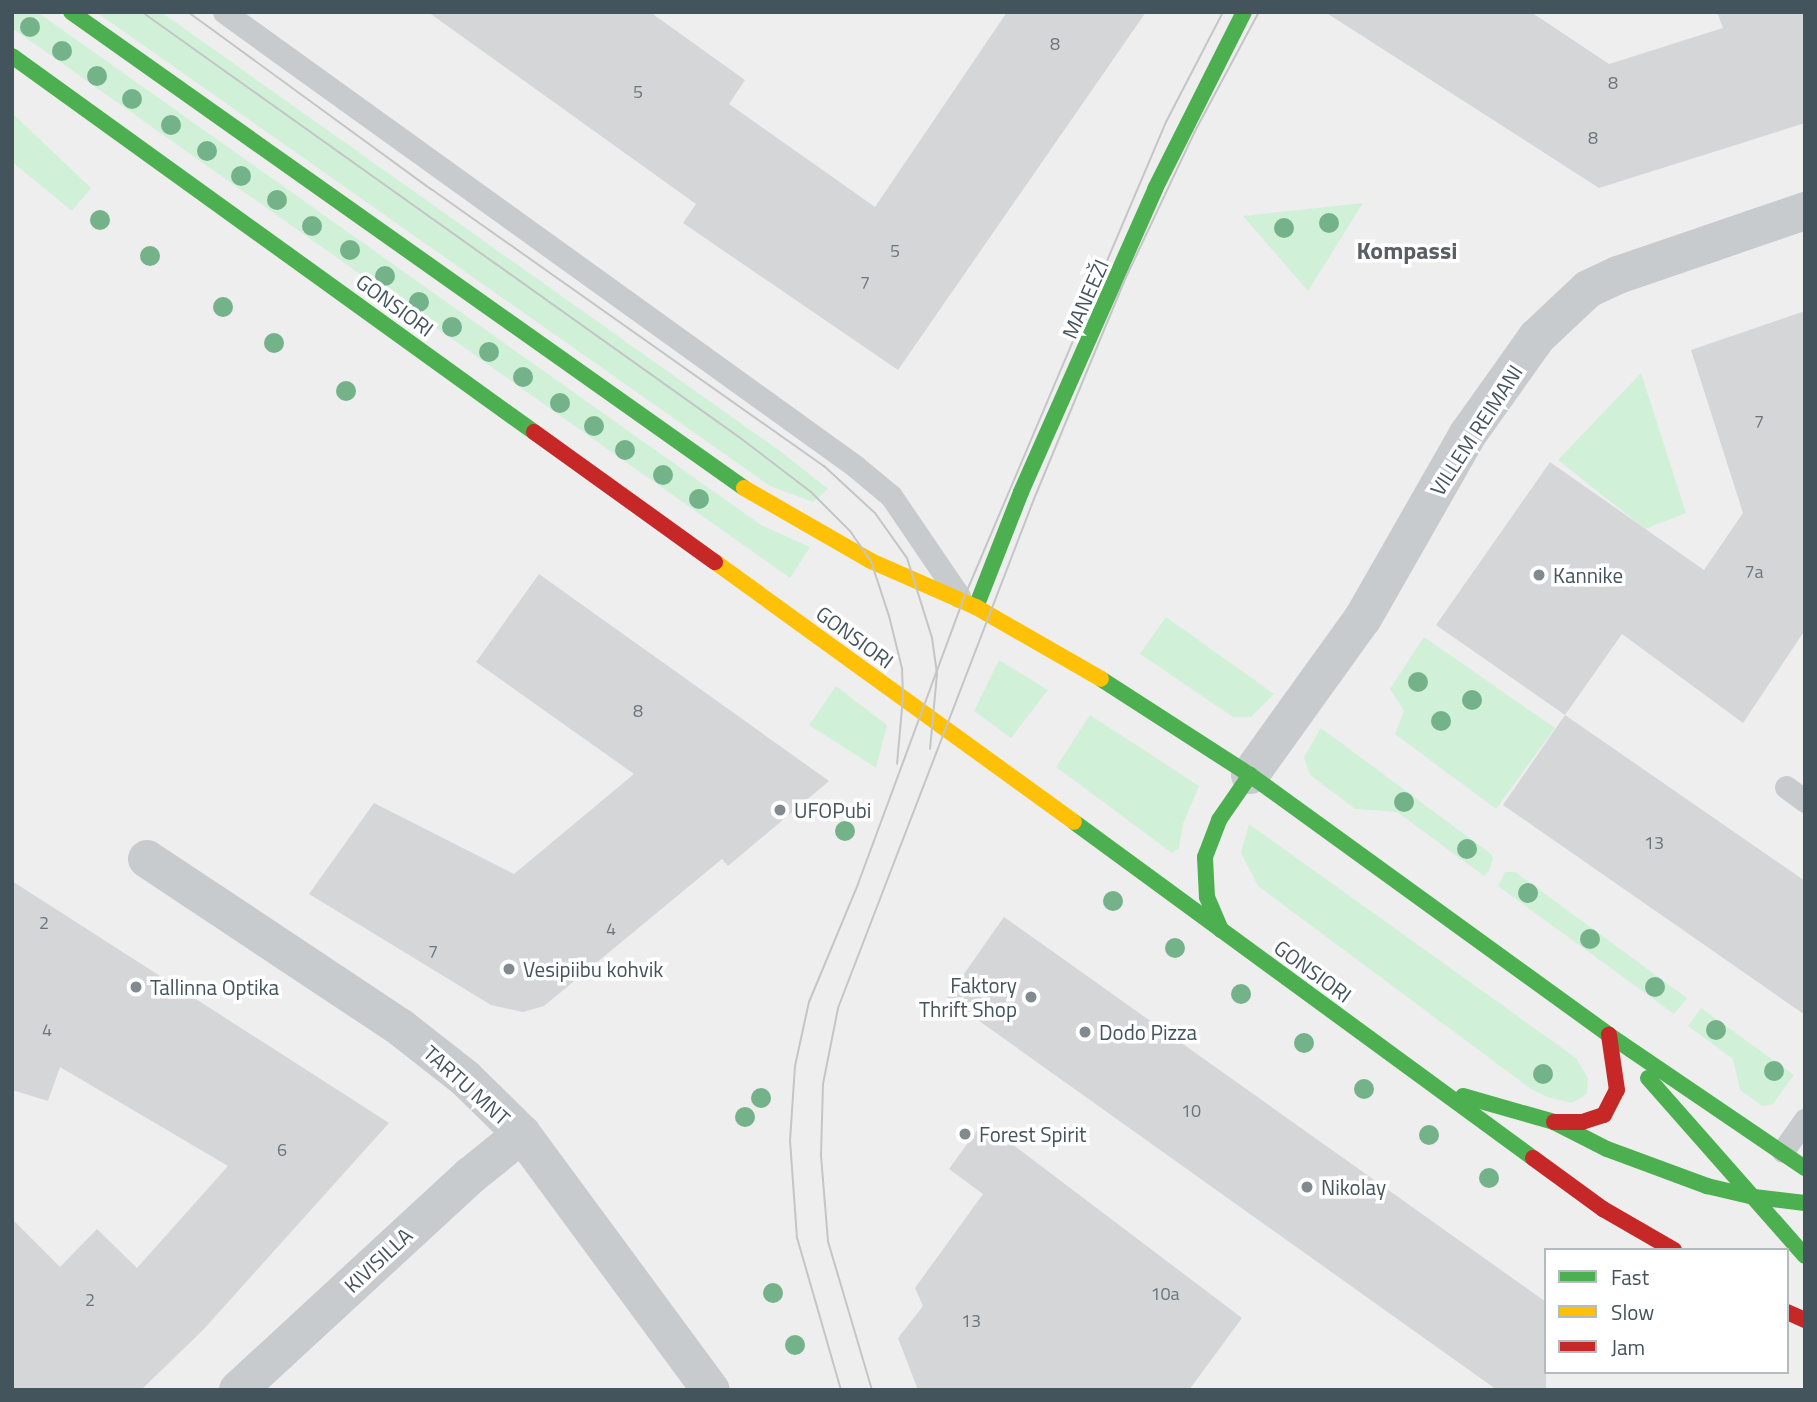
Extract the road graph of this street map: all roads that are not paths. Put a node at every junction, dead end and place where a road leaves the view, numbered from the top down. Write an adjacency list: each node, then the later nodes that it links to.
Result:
1 (71, 12): 6 (main road)
2 (224, 12): 6 (lane)
3 (1244, 12): 6 (main road, MANEEŽI)
4 (12, 55): 11 (main road, GONSIORI)
5 (1805, 211): 7 (street, VILLEM REIMANI)
6 (969, 604): 7 (main road)
7 (1250, 775): 11 (main road); 12 (main road)
8 (1786, 787): 9 (lane)
9 (1805, 801)
10 (146, 859): 16 (street, TARTU MNT)
11 (1221, 930): 13 (main road, GONSIORI)
12 (1609, 1035): 15 (main road); 17 (main road); 19 (main road)
13 (1438, 1088): 15 (main road); 21 (main road, GONSIORI)
14 (1805, 1120): 17 (lane)
15 (1554, 1122): 19 (main road)
16 (522, 1134): 25 (street, KIVISILLA); 26 (street, TARTU MNT)
17 (1794, 1154): 18 (main road)
18 (1805, 1168)
19 (1755, 1197): 20 (main road); 22 (main road)
20 (1805, 1203)
21 (1671, 1248)
22 (1805, 1256)
23 (1789, 1313): 24 (main road)
24 (1805, 1321)
25 (238, 1390)
26 (711, 1390)

